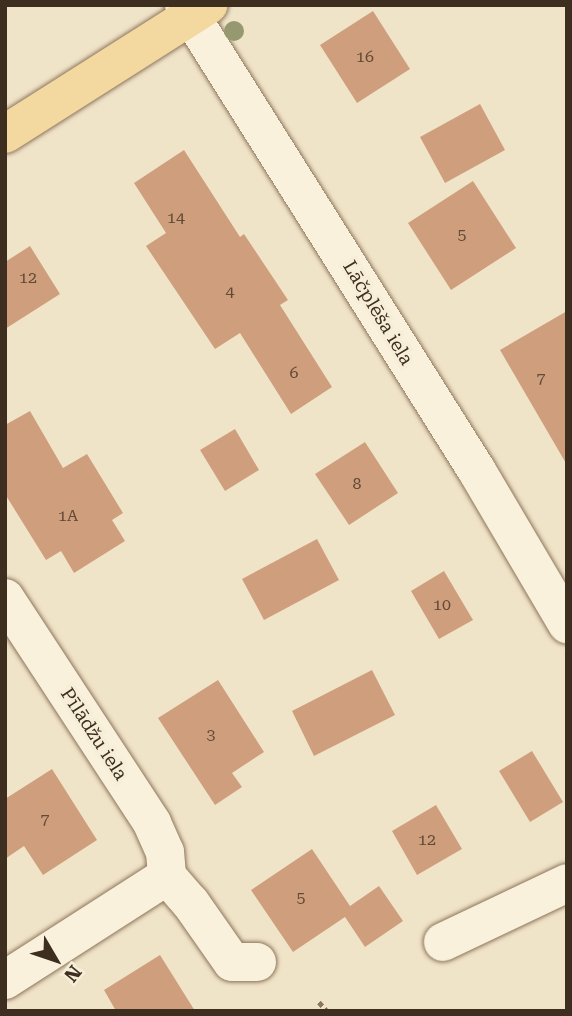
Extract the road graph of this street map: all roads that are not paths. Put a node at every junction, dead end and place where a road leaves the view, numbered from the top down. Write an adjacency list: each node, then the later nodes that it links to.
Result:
1 (194, 9): 2 (main road); 4 (street, Lāčplēša iela)
2 (5, 134)
3 (5, 598): 5 (street, Pīlādžu iela)
4 (567, 624)
5 (167, 876): 8 (street); 9 (street)
6 (567, 883): 7 (street)
7 (443, 942)
8 (257, 961)
9 (5, 980)

